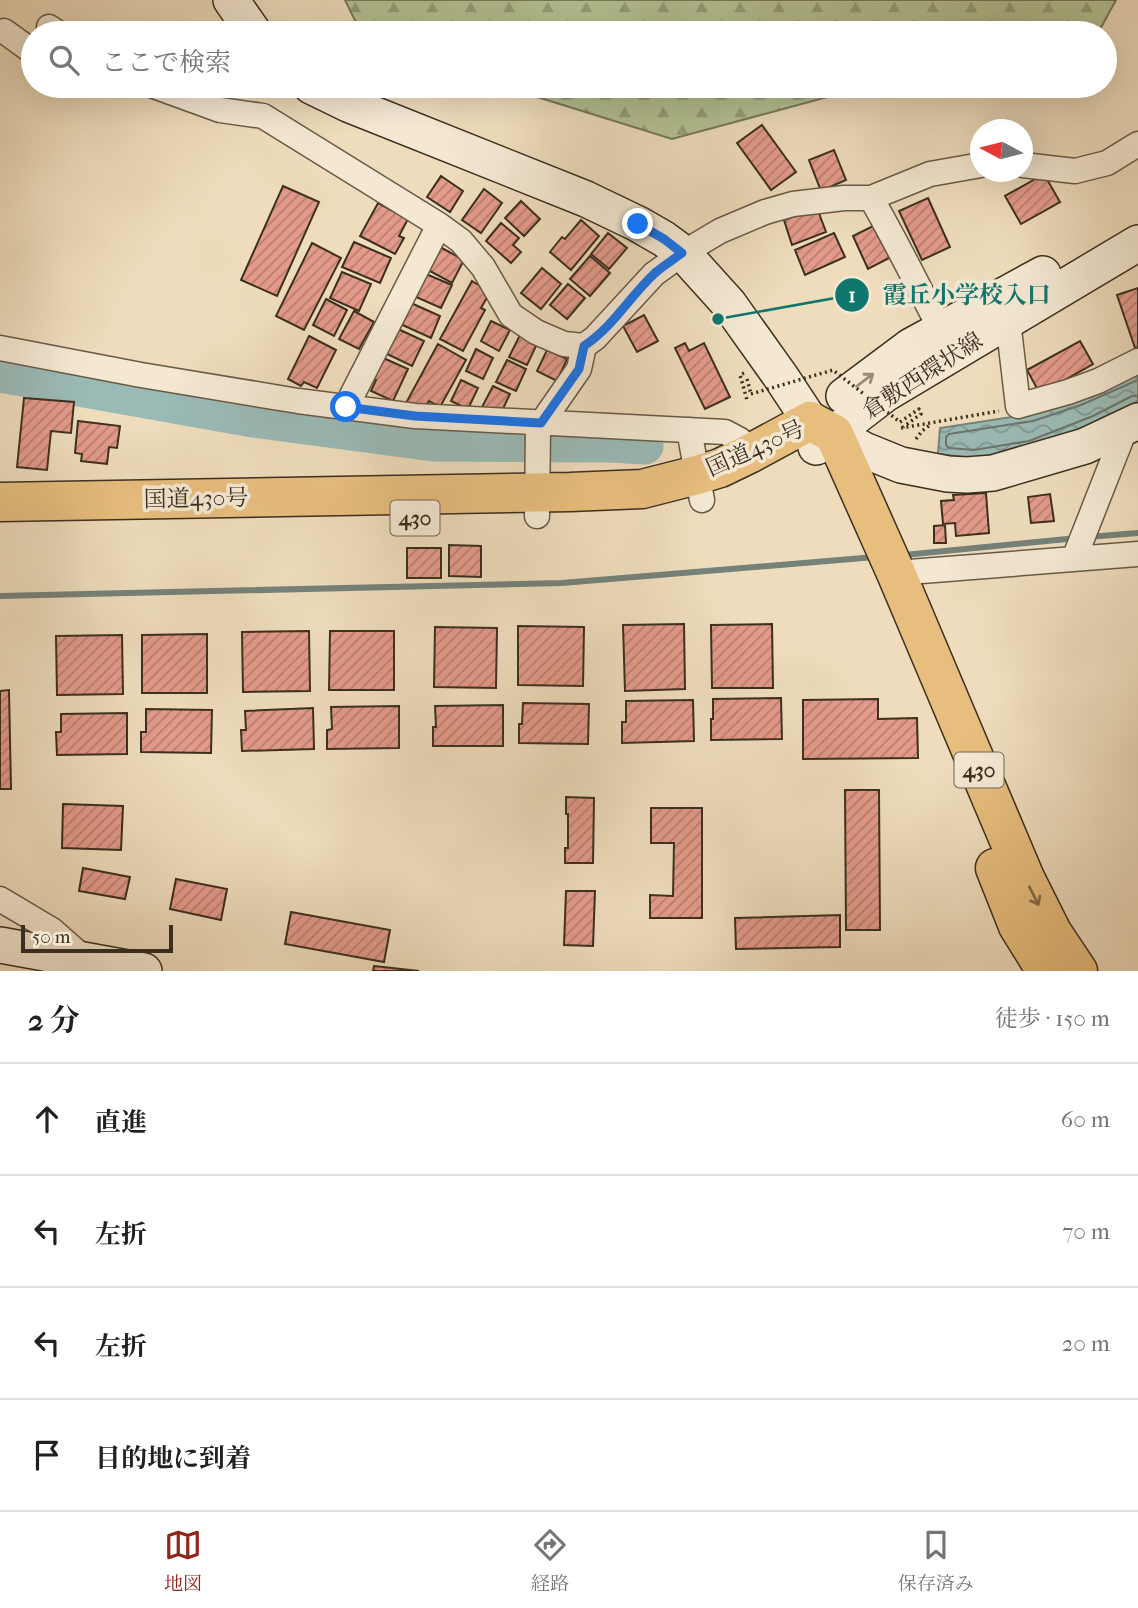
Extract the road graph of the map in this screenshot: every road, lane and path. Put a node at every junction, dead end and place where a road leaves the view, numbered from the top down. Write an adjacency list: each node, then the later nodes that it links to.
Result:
1 (231, 0): 2 (street)
2 (246, 21)
3 (4, 31): 4 (street)
4 (21, 43)
5 (187, 98): 12 (street)
6 (336, 98): 14 (street)
7 (1138, 144): 8 (street)
8 (1033, 166)
9 (970, 167): 10 (street)
10 (872, 198): 14 (street); 16 (street)
11 (1138, 218): 15 (street, 倉敷西環状線)
12 (439, 225): 17 (street); 22 (street)
13 (1138, 243): 15 (street, 倉敷西環状線)
14 (682, 253): 17 (street); 27 (street)
15 (1001, 310): 16 (street, 倉敷西環状線); 21 (street)
16 (948, 341): 27 (street, 倉敷西環状線)
17 (584, 346): 25 (street)
18 (0, 348): 22 (street)
19 (1138, 361): 21 (street)
20 (747, 400): 23 (path, bridge)
21 (1018, 406): 23 (path)
22 (346, 407): 25 (street)
23 (932, 423): 28 (path)
24 (1132, 424): 27 (street); 34 (street)
25 (540, 426): 26 (street); 31 (street)
26 (689, 430): 29 (street); 30 (street)
27 (820, 434): 29 (highway, 国道430号 / 430); 30 (highway, 国道430号 / 430); 36 (highway, 国道430号 / 430)
28 (914, 445)
29 (749, 454): 30 (highway, 国道430号 / 430)
30 (700, 487): 31 (highway, 国道430号 / 430)
31 (537, 490): 32 (highway, 国道430号 / 430); 33 (highway, 国道430号 / 430)
32 (0, 502)
33 (0, 525)
34 (1080, 544): 35 (street); 36 (street)
35 (1138, 554)
36 (880, 560): 41 (highway, 国道430号 / 430); 42 (highway, 国道430号 / 430, one-way to 42)
37 (0, 899): 39 (street)
38 (0, 945): 39 (street)
39 (87, 961): 40 (street)
40 (144, 971)
41 (1046, 971)
42 (1078, 971)

